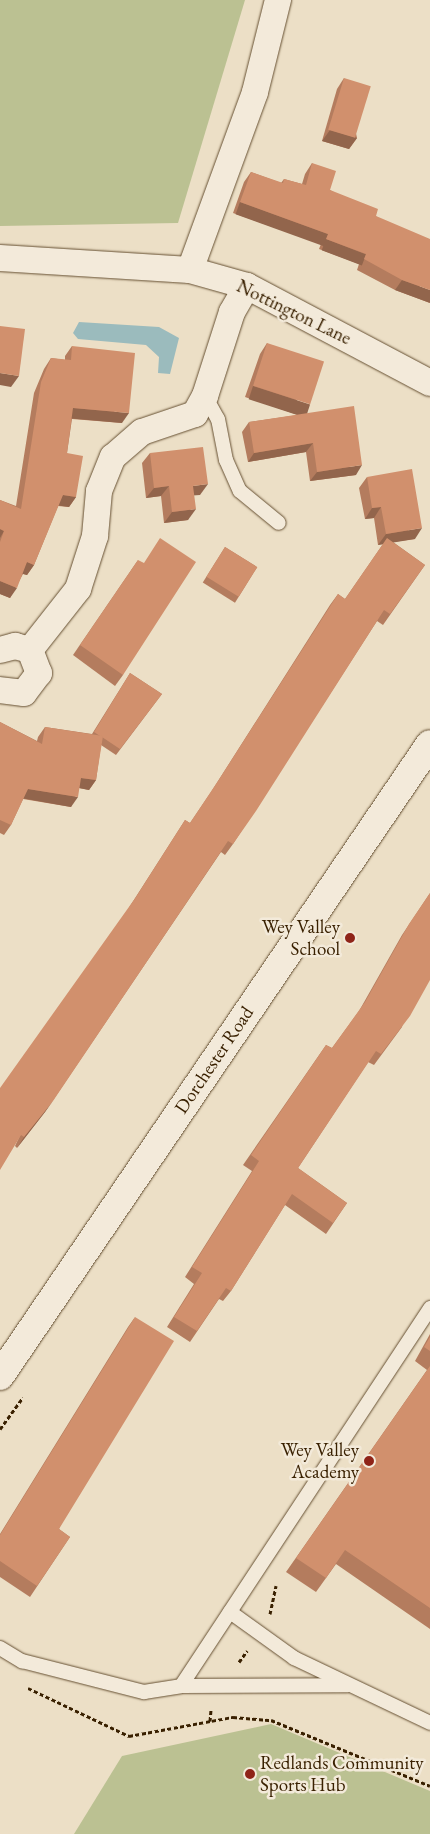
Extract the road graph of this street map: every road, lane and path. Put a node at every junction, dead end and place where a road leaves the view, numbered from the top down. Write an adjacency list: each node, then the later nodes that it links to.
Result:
1 (278, 0): 3 (street)
2 (0, 258): 3 (street, Nottington Lane)
3 (190, 270): 4 (street, Nottington Lane)
4 (247, 286): 5 (street, Nottington Lane); 6 (street)
5 (430, 383)
6 (205, 396): 7 (lane); 9 (street)
7 (279, 523)
8 (0, 650): 9 (street)
9 (30, 650): 10 (street)
10 (0, 690)
11 (430, 744): 13 (main road, Dorchester Road)
12 (430, 1308): 15 (lane)
13 (0, 1376)
14 (278, 1578): 16 (path)
15 (230, 1612): 20 (lane); 22 (lane)
16 (269, 1622)
17 (0, 1648): 22 (lane)
18 (250, 1648): 19 (path)
19 (234, 1668)
20 (349, 1684): 22 (lane); 25 (lane)
21 (24, 1686): 24 (path)
22 (181, 1686)
23 (216, 1708): 24 (path)
24 (210, 1721): 26 (path)
25 (430, 1723)
26 (430, 1786)

